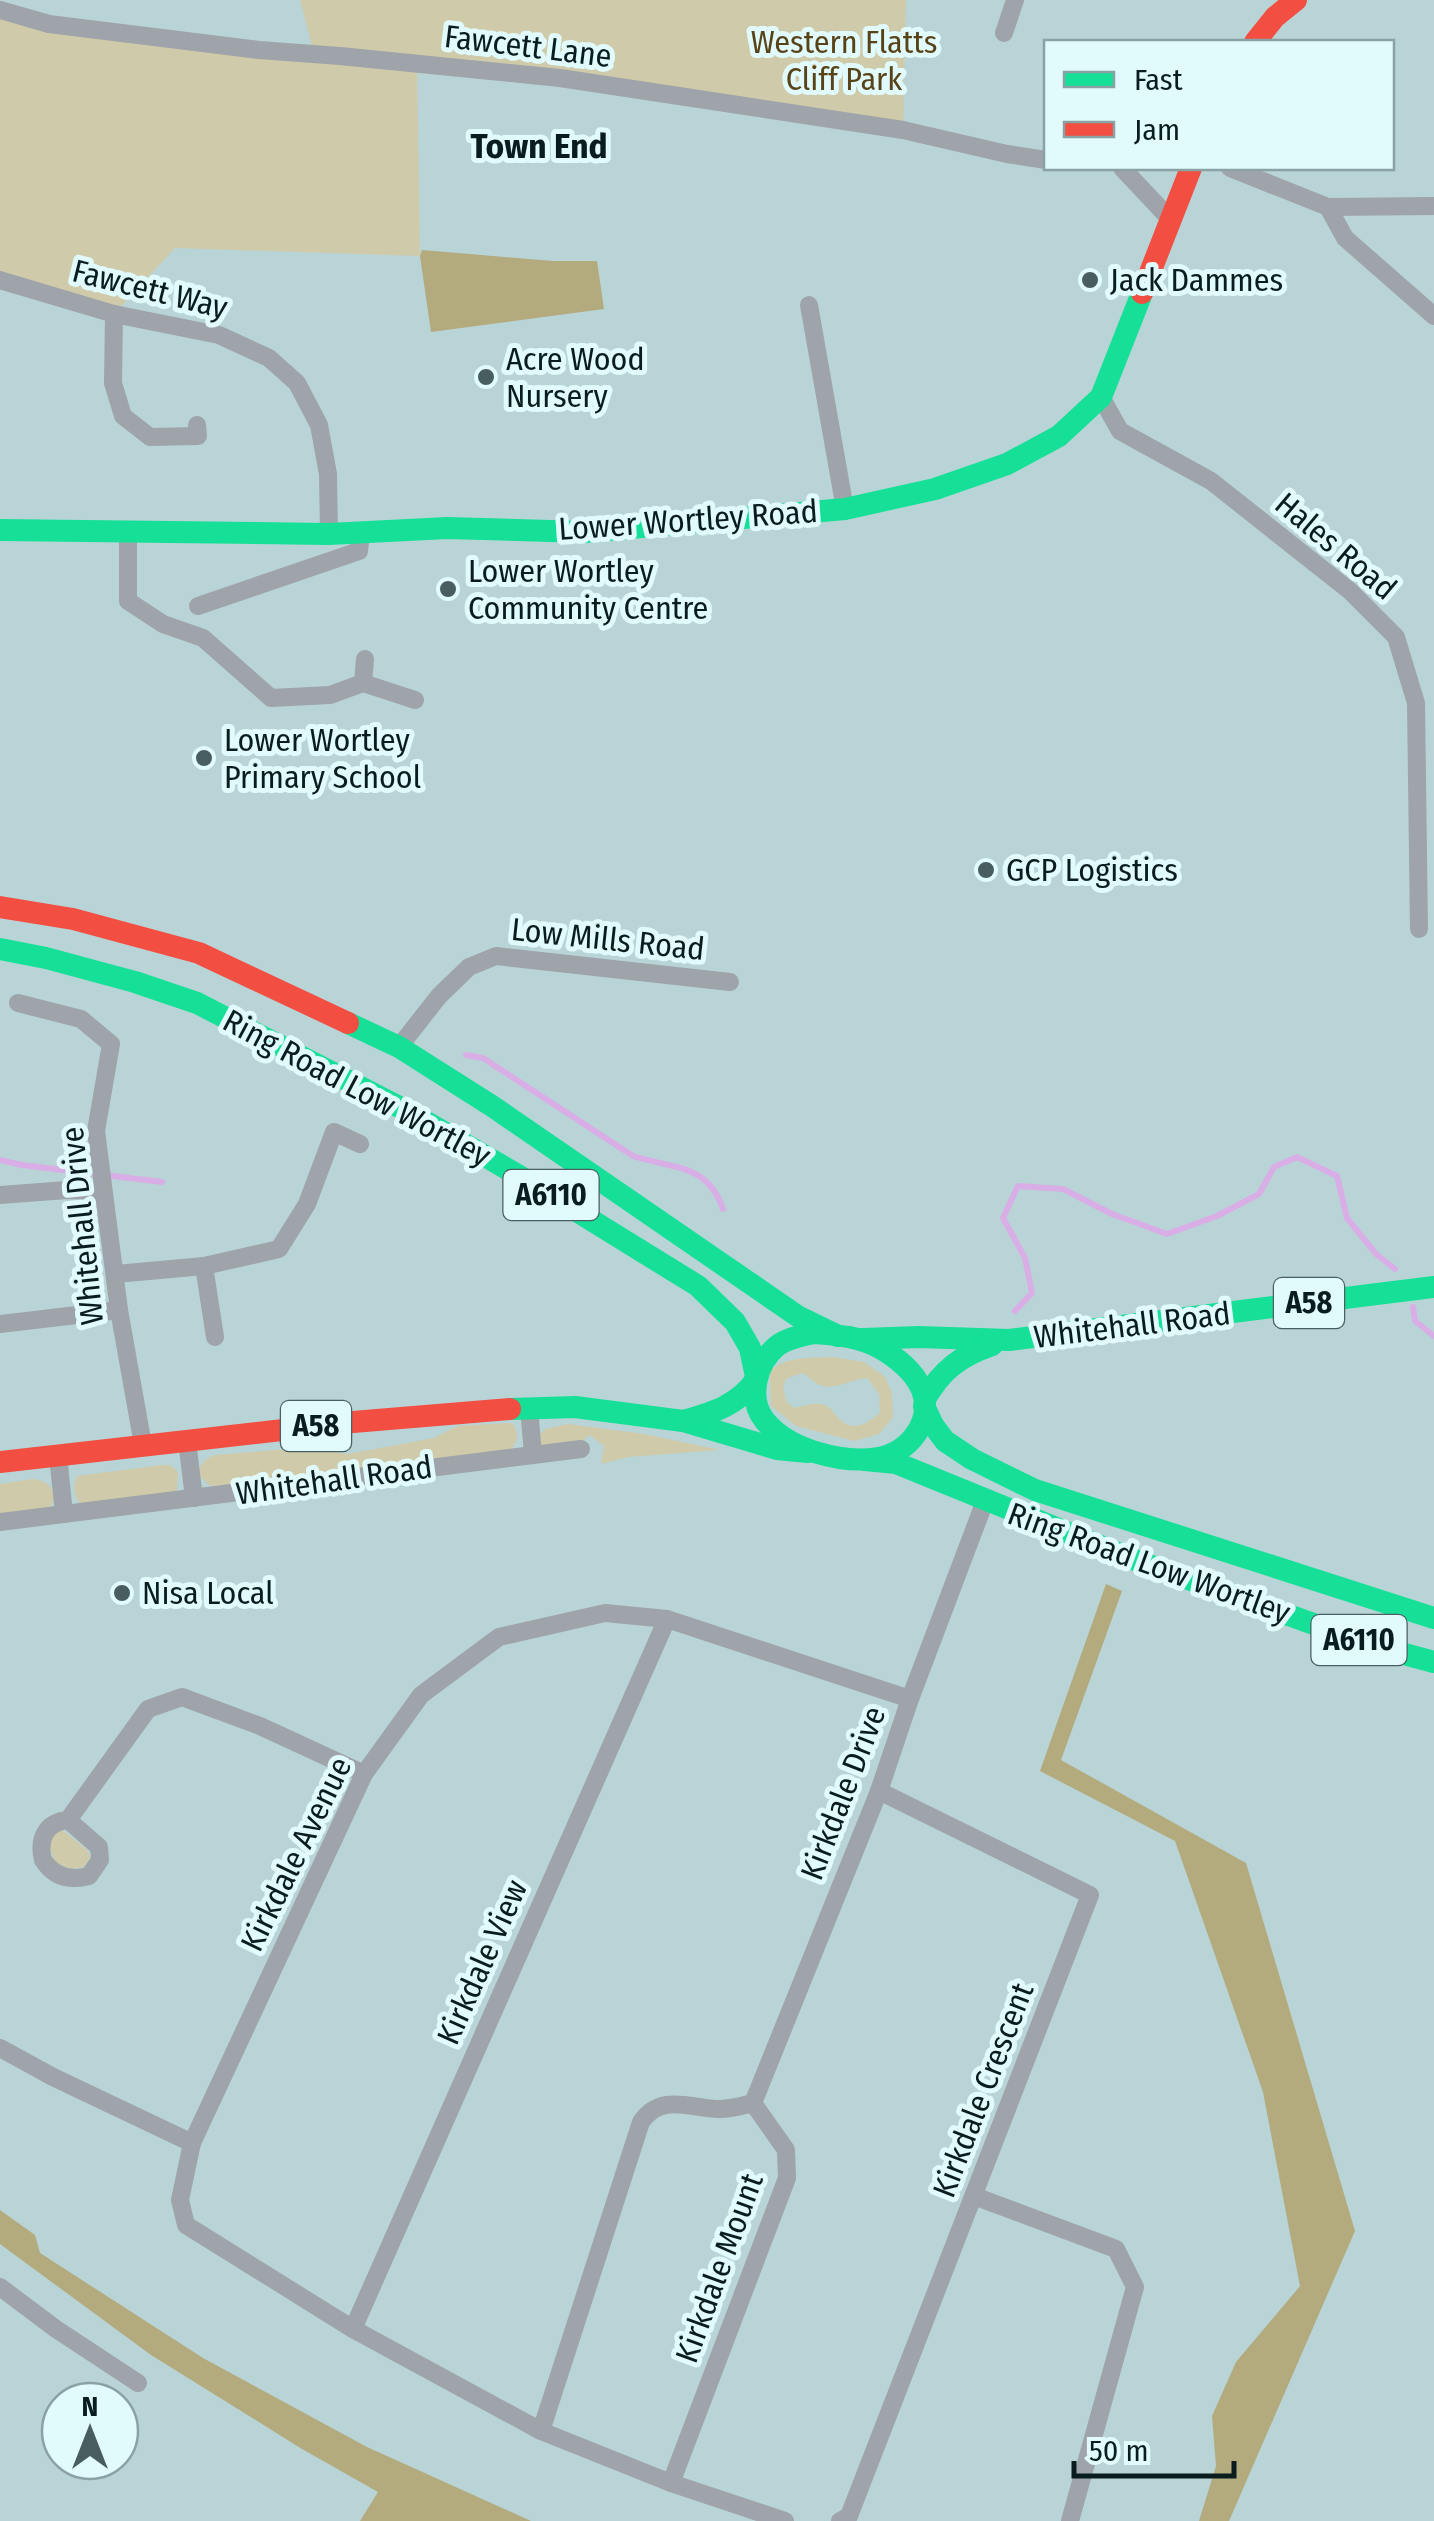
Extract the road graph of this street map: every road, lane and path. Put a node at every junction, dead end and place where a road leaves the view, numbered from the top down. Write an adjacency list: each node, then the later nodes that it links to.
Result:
1 (1015, 0): 4 (street)
2 (1296, 0): 5 (main road)
3 (0, 10): 6 (street, Fawcett Lane)
4 (1004, 33)
5 (1258, 40)
6 (1044, 160)
7 (1124, 170): 12 (street)
8 (1191, 170): 12 (main road, Lower Wortley Road)
9 (1235, 170): 11 (street)
10 (1434, 206): 11 (street)
11 (1328, 207): 16 (street)
12 (1171, 220): 17 (main road, Lower Wortley Road)
13 (0, 280): 15 (street, Fawcett Way)
14 (809, 305): 19 (street)
15 (114, 314): 18 (street); 23 (street, Fawcett Way)
16 (1434, 316)
17 (1101, 398): 19 (main road, Lower Wortley Road); 29 (street, Hales Road)
18 (197, 424)
19 (844, 509): 22 (main road, Lower Wortley Road)
20 (0, 530): 21 (main road, Lower Wortley Road)
21 (128, 532): 23 (main road, Lower Wortley Road); 26 (street)
22 (361, 532): 23 (main road, Lower Wortley Road); 24 (street)
23 (329, 534)
24 (198, 606)
25 (365, 659): 26 (street)
26 (363, 683): 27 (street)
27 (416, 700)
28 (0, 906): 33 (main road, Ring Road Low Wortley / A6110)
29 (1419, 929)
30 (0, 949): 35 (main road, Ring Road Low Wortley / A6110)
31 (730, 982): 33 (street, Low Mills Road)
32 (18, 1003): 36 (street, Whitehall Drive)
33 (399, 1047): 35 (main road); 43 (main road, Ring Road Low Wortley / A6110)
34 (360, 1144): 38 (street)
35 (528, 1180): 47 (main road, Ring Road Low Wortley / A6110)
36 (103, 1191): 37 (street); 39 (street, Whitehall Drive)
37 (0, 1195)
38 (204, 1266): 39 (street); 44 (street)
39 (116, 1274): 41 (street, Whitehall Drive)
40 (1434, 1287): 46 (main road, Whitehall Road / A58)
41 (120, 1310): 42 (street); 52 (street, Whitehall Drive)
42 (0, 1324)
43 (838, 1336): 45 (main road, A6110); 47 (main road, A6110)
44 (214, 1337)
45 (863, 1339): 46 (main road, Whitehall Road / A58); 48 (main road, A6110)
46 (1009, 1340): 48 (main road, Whitehall Road / A58)
47 (756, 1379): 50 (main road, Whitehall Road / A58); 54 (main road, A6110)
48 (924, 1403): 57 (main road); 63 (main road, Ring Road Low Wortley / A6110)
49 (529, 1408): 50 (main road, Whitehall Road / A58); 51 (main road, Whitehall Road / A58); 55 (street)
50 (683, 1421): 54 (main road, Whitehall Road / A58)
51 (186, 1441): 52 (main road, Whitehall Road / A58); 59 (street, Whitehall Road)
52 (142, 1444): 56 (main road, Whitehall Road / A58)
53 (581, 1449): 55 (street, Whitehall Road)
54 (821, 1453): 57 (main road, A6110)
55 (534, 1454): 59 (street, Whitehall Road)
56 (58, 1455): 58 (main road, Whitehall Road / A58); 61 (street)
57 (865, 1460): 60 (main road, Ring Road Low Wortley / A6110)
58 (0, 1462)
59 (194, 1498): 61 (street, Whitehall Road)
60 (985, 1502): 65 (main road, Ring Road Low Wortley / A6110); 66 (street, Kirkdale Drive)
61 (64, 1514): 62 (street, Whitehall Road)
62 (0, 1522)
63 (1434, 1618)
64 (667, 1619): 66 (street, Kirkdale Avenue); 67 (street, Kirkdale Avenue); 75 (street, Kirkdale View)
65 (1434, 1662)
66 (910, 1699): 68 (street, Kirkdale Drive)
67 (364, 1774): 69 (street); 72 (street, Kirkdale Avenue)
68 (880, 1791): 71 (street, Kirkdale Drive); 73 (street, Kirkdale Crescent)
69 (68, 1820)
70 (0, 2048): 72 (street)
71 (753, 2103): 77 (street); 78 (street, Kirkdale Mount)
72 (192, 2143): 75 (street, Kirkdale Avenue)
73 (974, 2196): 80 (street, Kirkdale Crescent); 81 (street)
74 (0, 2287): 76 (street)
75 (352, 2329): 77 (street)
76 (135, 2381)
77 (541, 2431): 78 (street)
78 (671, 2482): 79 (street)
79 (785, 2521)
80 (840, 2521)
81 (1070, 2521)

